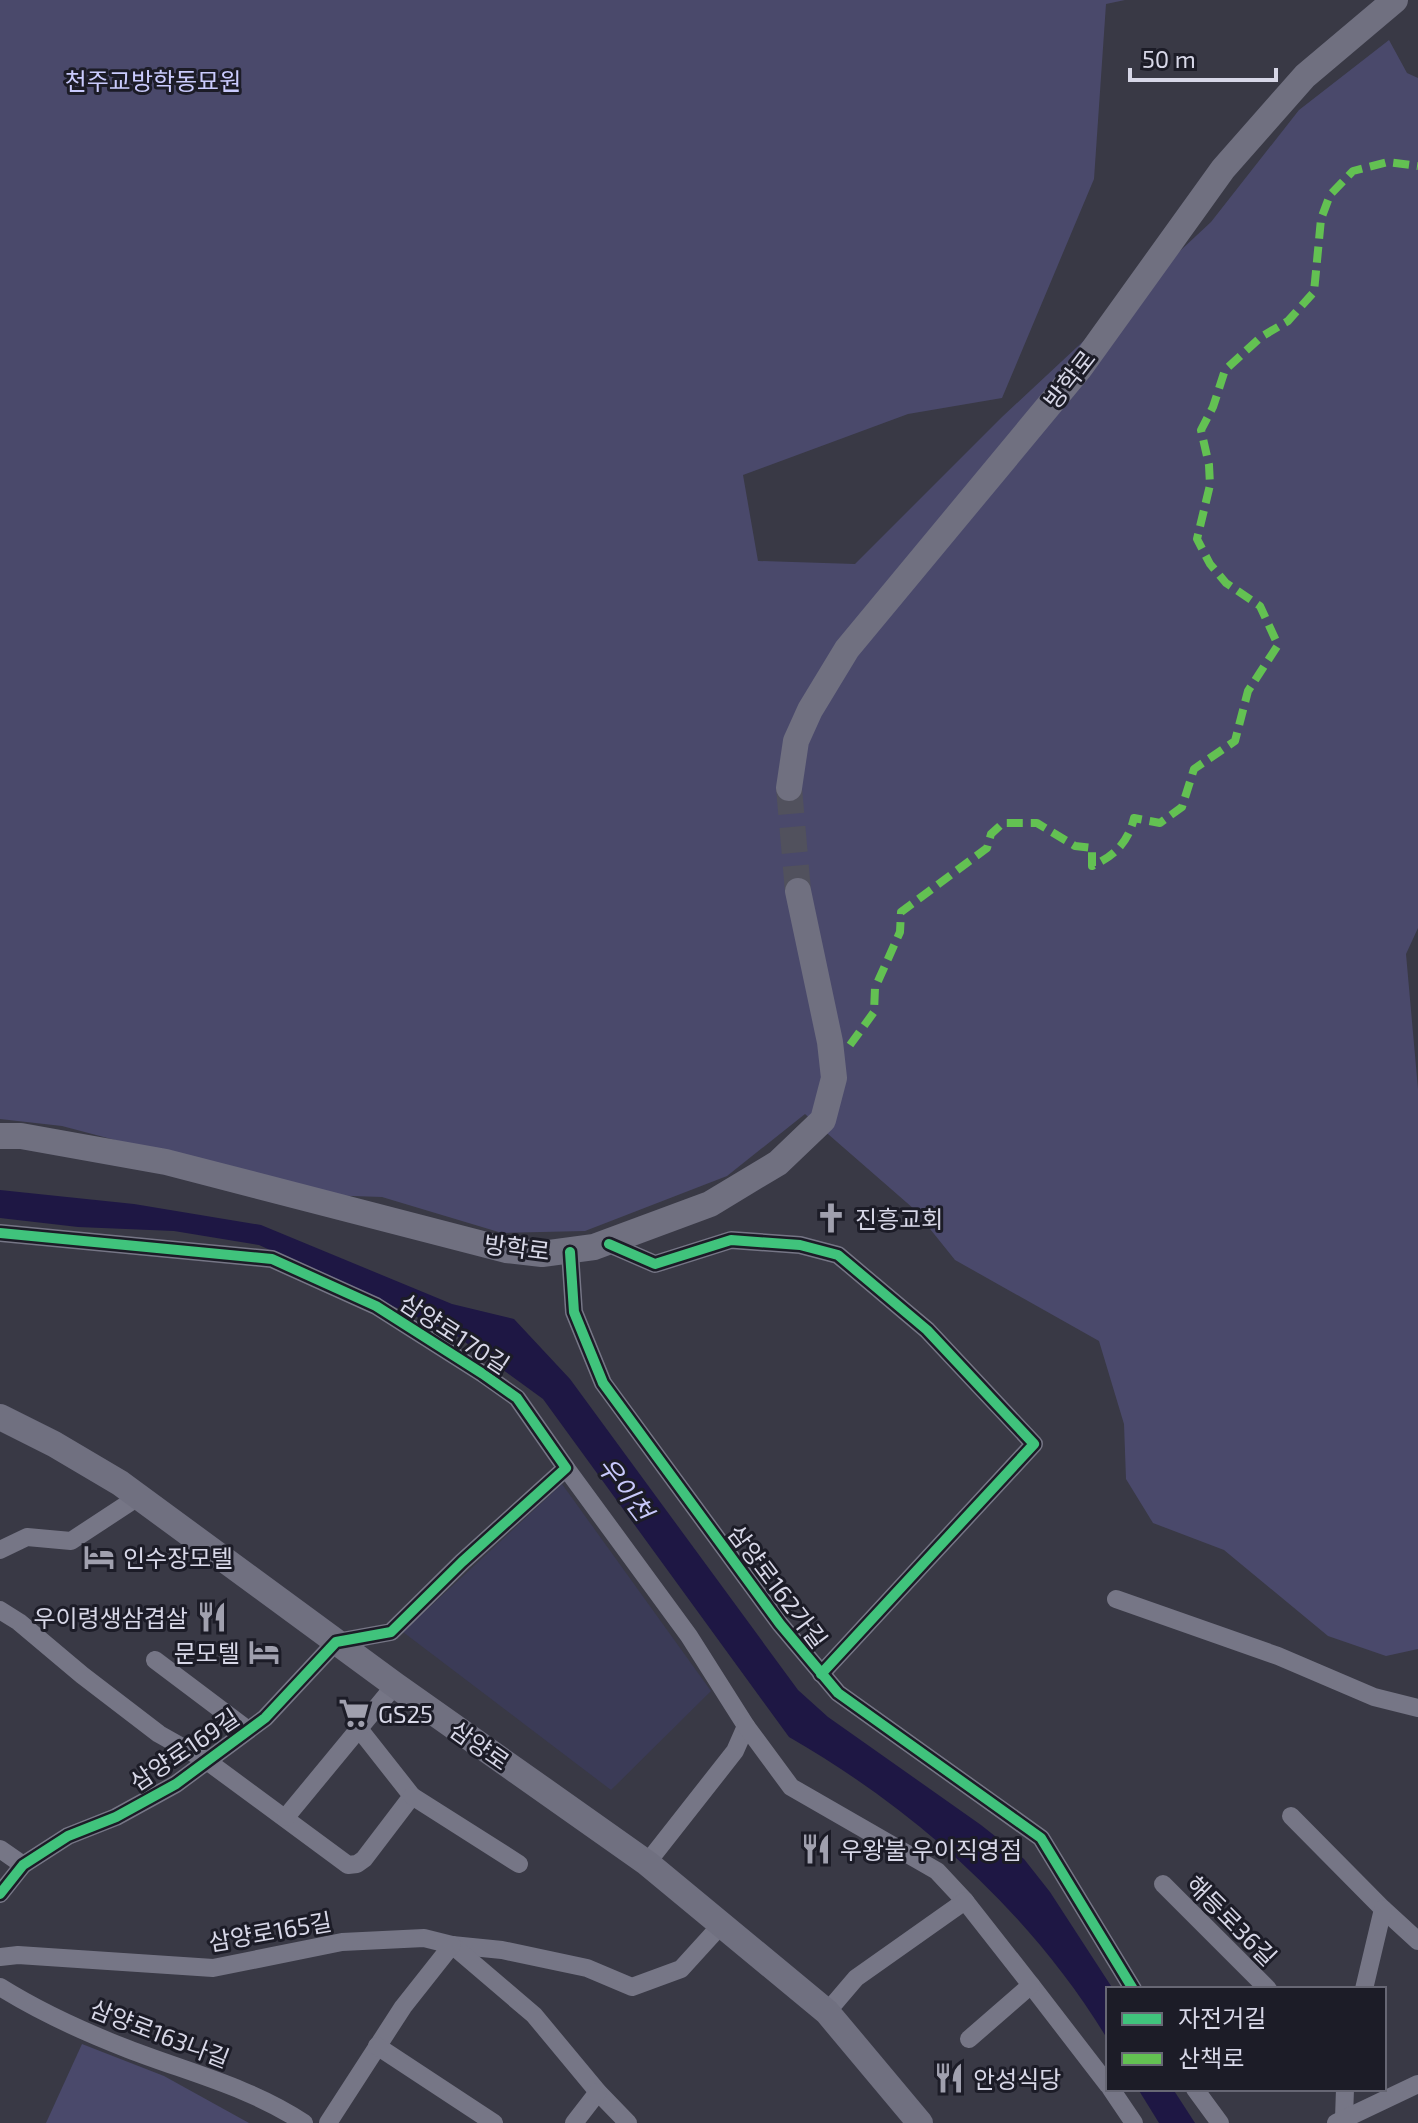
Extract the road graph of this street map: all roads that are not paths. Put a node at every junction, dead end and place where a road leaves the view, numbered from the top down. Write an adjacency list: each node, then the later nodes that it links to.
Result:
1 (1395, 0): 2 (main road, 방학로)
2 (789, 788)
3 (798, 891): 6 (main road, 방학로)
4 (0, 1136): 7 (main road, 방학로)
5 (0, 1233): 9 (street, 삼양로170길)
6 (609, 1244): 7 (main road, 방학로); 16 (street)
7 (570, 1252): 16 (street, 삼양로162가길)
8 (0, 1417): 10 (main road, 삼양로)
9 (566, 1468): 14 (street); 19 (street, 삼양로170길)
10 (138, 1497): 11 (street); 14 (main road, 삼양로)
11 (0, 1550)
12 (1116, 1599): 18 (street)
13 (0, 1610): 22 (street, 삼양로169길)
14 (336, 1642): 17 (main road, 삼양로); 20 (street, 삼양로169길)
15 (155, 1660): 20 (street, 삼양로169길)
16 (821, 1674): 40 (street, 삼양로162가길)
17 (395, 1685): 21 (street); 27 (main road, 삼양로)
18 (1418, 1708)
19 (746, 1726): 27 (street); 32 (street, 삼양로170길)
20 (248, 1730): 22 (street, 삼양로169길)
21 (360, 1730): 23 (street); 25 (street)
22 (207, 1761): 25 (street); 29 (street, 삼양로169길)
23 (412, 1796): 25 (street); 28 (street)
24 (1291, 1816): 33 (street)
25 (286, 1817)
26 (0, 1849): 29 (street)
27 (647, 1863): 34 (main road, 삼양로)
28 (519, 1864)
29 (23, 1865): 31 (street, 삼양로169길)
30 (1163, 1884): 41 (street, 해등로36길)
31 (0, 1894)
32 (965, 1901): 38 (street, 삼양로170길); 43 (street)
33 (1383, 1909): 35 (street); 42 (street)
34 (721, 1925): 36 (street, 삼양로165길); 43 (main road, 삼양로)
35 (1418, 1941)
36 (452, 1945): 37 (street, 삼양로165길); 45 (street); 51 (street)
37 (0, 1957)
38 (1031, 1985): 44 (street); 46 (street, 삼양로170길)
39 (0, 1987): 53 (street, 삼양로163나길)
40 (1132, 1987)
41 (1266, 1987)
42 (1364, 1987)
43 (827, 2012): 58 (main road, 삼양로)
44 (969, 2039)
45 (377, 2046): 54 (street); 55 (street)
46 (1106, 2083)
47 (1418, 2084): 52 (street)
48 (1112, 2091): 59 (street, 삼양로170길)
49 (1196, 2091): 60 (street)
50 (1345, 2091): 52 (street)
51 (598, 2092): 56 (street); 57 (street)
52 (1343, 2121)
53 (304, 2123)
54 (328, 2123)
55 (494, 2123)
56 (574, 2123)
57 (628, 2123)
58 (920, 2123)
59 (1134, 2123)
60 (1220, 2123)

